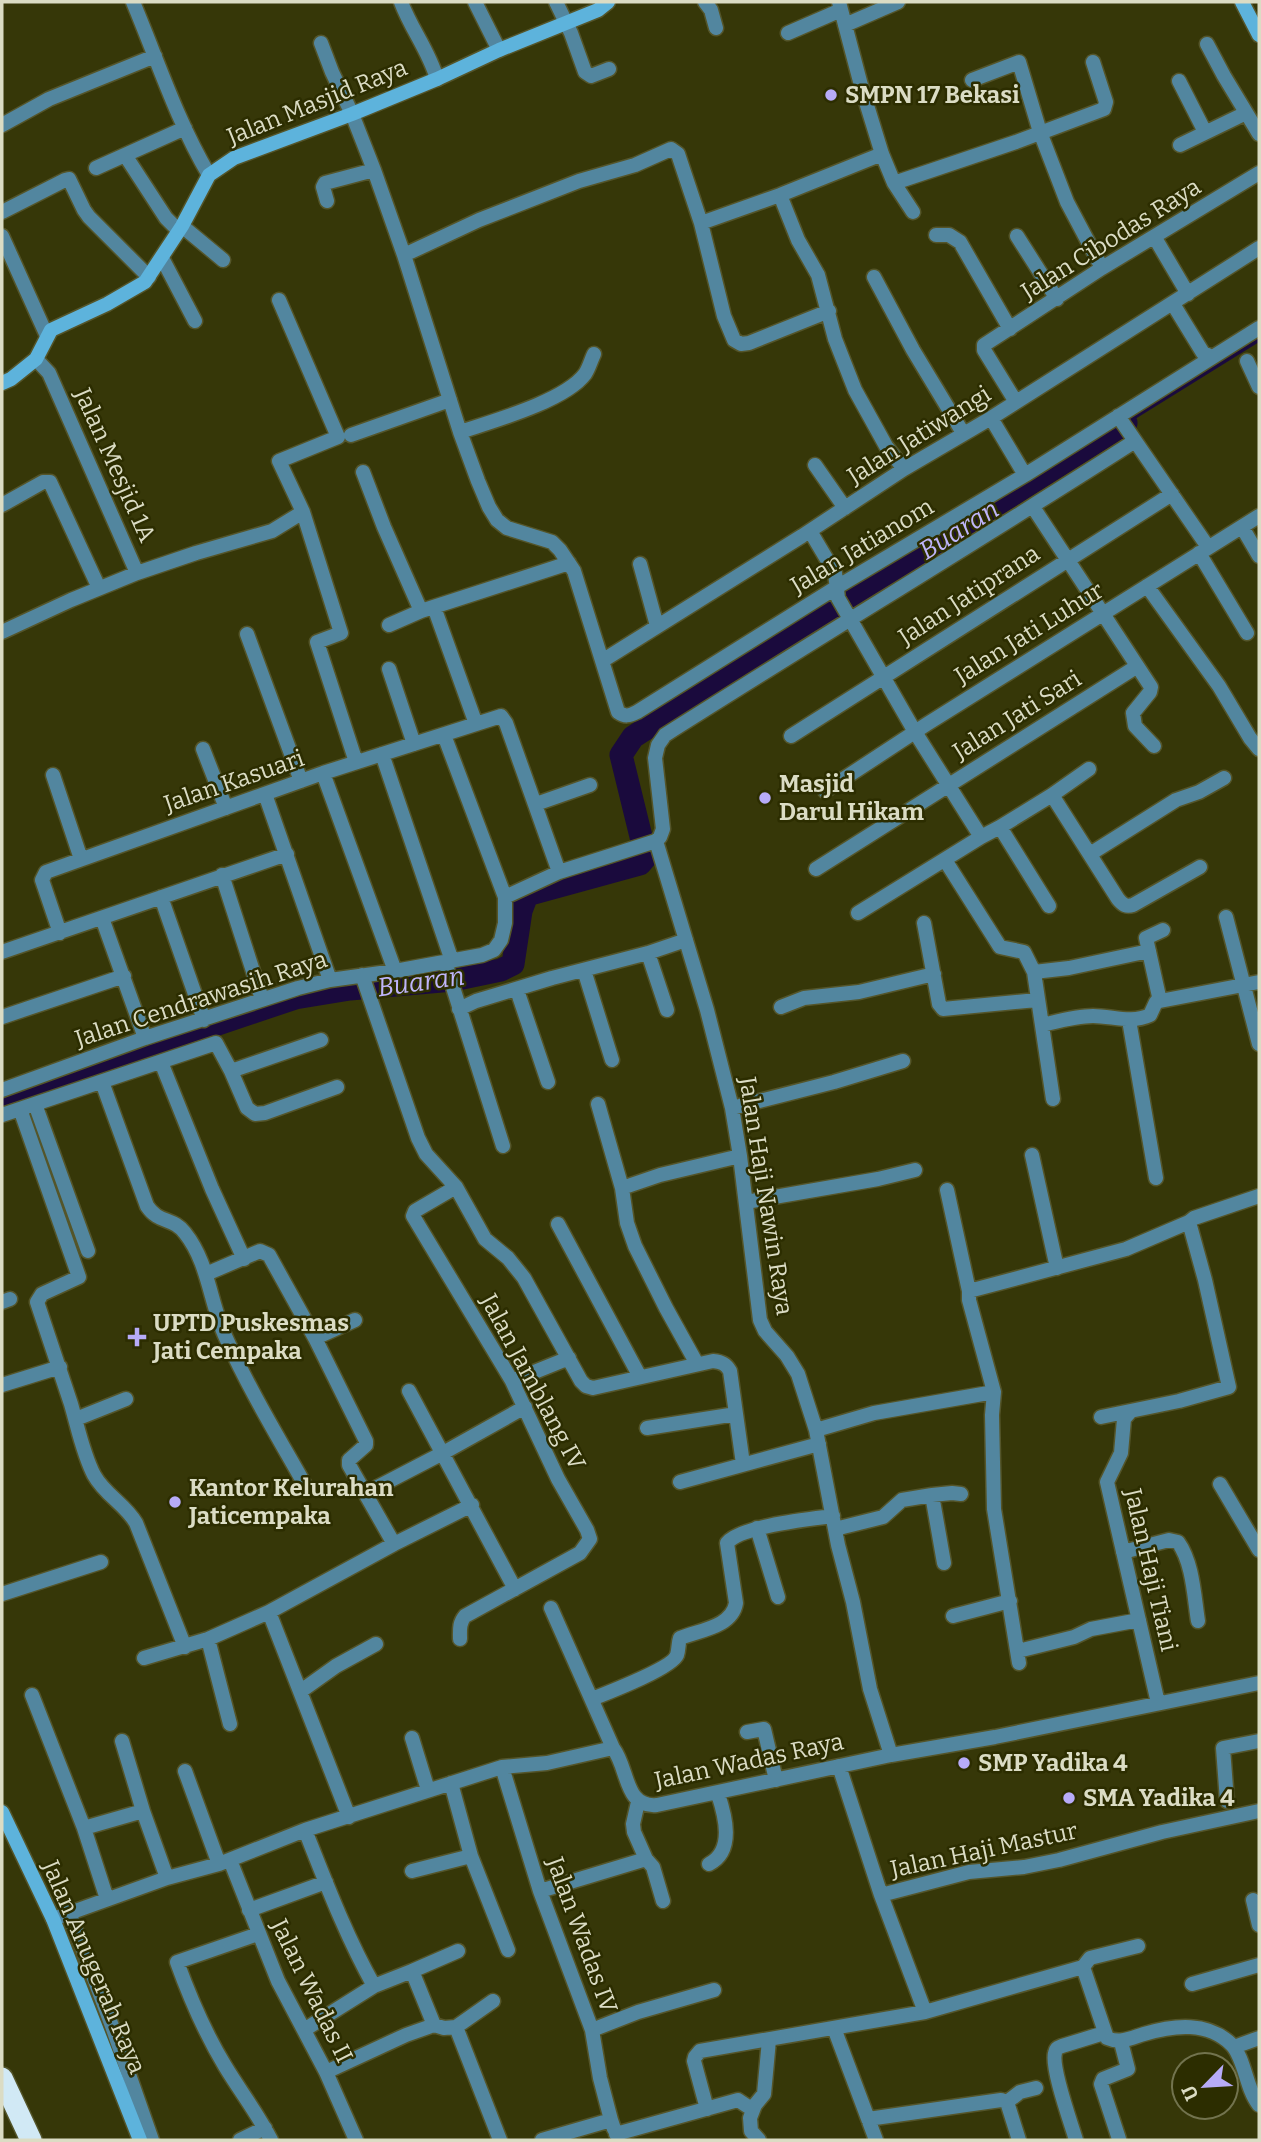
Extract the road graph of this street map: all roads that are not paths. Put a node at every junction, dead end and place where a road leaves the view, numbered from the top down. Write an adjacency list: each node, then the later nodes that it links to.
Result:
1 (133, 2): 18 (street)
2 (401, 2): 21 (street)
3 (475, 2): 17 (street)
4 (556, 2): 11 (street)
5 (608, 2): 11 (street, Jalan Masjid Raya)
6 (724, 2): 9 (street)
7 (898, 2): 10 (street)
8 (1242, 2): 14 (street)
9 (708, 6): 12 (street)
10 (841, 12): 13 (street); 32 (street)
11 (566, 24): 17 (street, Jalan Masjid Raya); 20 (street)
12 (716, 28)
13 (788, 33)
14 (1259, 35)
15 (321, 43): 25 (street)
16 (1207, 44): 24 (street)
17 (499, 50): 21 (street, Jalan Masjid Raya)
18 (155, 56): 26 (street); 27 (street)
19 (1093, 62): 28 (street)
20 (609, 69)
21 (437, 79): 25 (street, Jalan Masjid Raya)
22 (972, 80): 28 (street)
23 (1179, 81): 29 (street)
24 (1246, 113): 29 (street); 30 (street)
25 (352, 114): 35 (street); 37 (street, Jalan Masjid Raya)
26 (2, 125)
27 (185, 128): 33 (street); 37 (street)
28 (1040, 132): 38 (street); 53 (street)
29 (1205, 132): 31 (street)
30 (1259, 134)
31 (1180, 145)
32 (882, 154): 38 (street); 39 (street)
33 (125, 155): 34 (street); 44 (street)
34 (96, 168)
35 (374, 170): 40 (street); 50 (street)
36 (1259, 173): 48 (street, Jalan Cibodas Raya)
37 (209, 175): 44 (street, Jalan Masjid Raya)
38 (894, 183): 42 (street)
39 (780, 195): 43 (street); 60 (street)
40 (327, 201)
41 (2, 212): 54 (street)
42 (913, 212)
43 (701, 223): 50 (street); 60 (street)
44 (180, 228): 51 (street, Jalan Masjid Raya); 52 (street)
45 (936, 235): 63 (street)
46 (2, 236): 64 (street)
47 (1017, 236): 57 (street)
48 (1155, 238): 53 (street, Jalan Cibodas Raya); 56 (street)
49 (1259, 248): 56 (street, Jalan Jatiwangi)
50 (404, 254): 71 (street)
51 (162, 258): 54 (street, Jalan Masjid Raya); 61 (street)
52 (223, 260)
53 (1102, 268): 57 (street, Jalan Cibodas Raya)
54 (149, 277): 64 (street, Jalan Masjid Raya)
55 (874, 277): 76 (street)
56 (1188, 294): 59 (street, Jalan Jatiwangi)
57 (1057, 299): 63 (street, Jalan Cibodas Raya)
58 (279, 300): 87 (street)
59 (1173, 304): 66 (street); 72 (street, Jalan Jatiwangi)
60 (829, 311): 80 (street)
61 (195, 321)
62 (1259, 328): 66 (street, Jalan Jatianom)
63 (1010, 329): 72 (street, Jalan Cibodas Raya)
64 (47, 336): 67 (street)
65 (594, 354): 75 (street)
66 (1212, 357): 74 (street, Jalan Jatianom)
67 (36, 359): 69 (street); 96 (street, Jalan Mesjid 1A)
68 (1248, 361): 70 (street)
69 (2, 383)
70 (1259, 387)
71 (450, 400): 75 (street); 77 (street)
72 (1016, 402): 73 (street, Jalan Jatiwangi)
73 (990, 418): 76 (street, Jalan Jatiwangi); 82 (street)
74 (1120, 420): 78 (street); 82 (street, Jalan Jatianom)
75 (460, 432): 94 (street)
76 (963, 433): 80 (street, Jalan Jatiwangi)
77 (351, 435)
78 (1133, 438): 83 (street); 85 (street)
79 (815, 464): 86 (street)
80 (904, 469): 86 (street, Jalan Jatiwangi)
81 (363, 472): 100 (street)
82 (1025, 475): 99 (street, Jalan Jatianom)
83 (1172, 494): 91 (street); 93 (street, Jalan Jatiprana)
84 (2, 505): 98 (street)
85 (1033, 507): 93 (street); 99 (street)
86 (845, 508): 90 (street, Jalan Jatiwangi)
87 (303, 512): 96 (street); 120 (street)
88 (1259, 516): 89 (street, Jalan Jati Luhur)
89 (1242, 527): 91 (street, Jalan Jati Luhur); 92 (street)
90 (810, 531): 99 (street); 103 (street, Jalan Jatiwangi)
91 (1204, 550): 97 (street, Jalan Jati Luhur); 105 (street)
92 (1259, 556)
93 (1066, 560): 101 (street); 110 (street, Jalan Jatiprana)
94 (569, 563): 100 (street); 107 (street)
95 (640, 564): 103 (street)
96 (137, 573): 98 (street, Jalan Mesjid 1A)
97 (1147, 586): 101 (street, Jalan Jati Luhur); 118 (street)
98 (99, 588): 104 (street, Jalan Mesjid 1A)
99 (843, 604): 107 (street, Jalan Jatianom); 110 (street); 135 (street)
100 (428, 609): 102 (street); 111 (street)
101 (1101, 614): 108 (street); 112 (street, Jalan Jati Luhur)
102 (389, 625)
103 (657, 626): 107 (street, Jalan Jatiwangi)
104 (2, 632)
105 (1247, 633)
106 (247, 634): 125 (street)
107 (602, 661)
108 (1136, 667): 116 (street); 127 (street, Jalan Jati Sari)
109 (389, 668): 115 (street)
110 (883, 677): 112 (street); 114 (street, Jalan Jatiprana)
111 (476, 724): 113 (street, Jalan Kasuari); 131 (street, Jalan Kasuari)
112 (915, 732): 127 (street); 128 (street, Jalan Jati Luhur)
113 (444, 735): 115 (street, Jalan Kasuari); 145 (street)
114 (791, 736)
115 (414, 744): 119 (street, Jalan Kasuari)
116 (1154, 746)
117 (203, 749): 132 (street)
118 (1259, 749)
119 (382, 754): 120 (street, Jalan Kasuari); 157 (street)
120 (356, 762): 122 (street, Jalan Kasuari)
121 (1088, 769): 130 (street)
122 (323, 773): 125 (street, Jalan Kasuari); 159 (street)
123 (53, 775): 138 (street)
124 (1224, 778): 136 (street)
125 (301, 781): 129 (street, Jalan Kasuari)
126 (590, 785): 131 (street)
127 (948, 786): 134 (street); 141 (street, Jalan Jati Sari)
128 (825, 791)
129 (265, 794): 132 (street, Jalan Kasuari); 137 (street)
130 (1052, 795): 133 (street); 136 (street)
131 (536, 804): 142 (street)
132 (226, 808): 138 (street, Jalan Kasuari)
133 (1000, 827): 134 (street); 146 (street)
134 (981, 837): 139 (street)
135 (646, 845): 142 (street); 153 (street, Jalan Haji Nawin Raya)
136 (1090, 853): 140 (street)
137 (287, 854): 143 (street); 163 (street)
138 (80, 859): 152 (street, Jalan Kasuari)
139 (945, 860): 147 (street); 160 (street)
140 (1200, 867)
141 (816, 869)
142 (559, 872): 145 (street)
143 (222, 876): 144 (street); 167 (street)
144 (161, 897): 149 (street); 174 (street)
145 (505, 898): 157 (street, Jalan Cendrawasih Raya)
146 (1049, 906)
147 (858, 913)
148 (1226, 917): 165 (street)
149 (102, 918): 152 (street); 162 (street)
150 (924, 923): 161 (street)
151 (1163, 930): 154 (street)
152 (60, 933): 155 (street)
153 (686, 940): 156 (street); 191 (street, Jalan Haji Nawin Raya)
154 (1149, 951): 160 (street); 169 (street)
155 (2, 952)
156 (648, 953): 158 (street); 172 (street)
157 (448, 961): 159 (street, Jalan Cendrawasih Raya); 171 (street)
158 (584, 970): 166 (street); 180 (street)
159 (395, 971): 164 (street, Jalan Cendrawasih Raya)
160 (1034, 972): 168 (street)
161 (934, 974): 168 (street); 170 (street)
162 (124, 976): 173 (street); 177 (street)
163 (330, 980): 164 (street, Jalan Cendrawasih Raya); 167 (street, Jalan Cendrawasih Raya)
164 (365, 983): 199 (street)
165 (1252, 983): 169 (street); 179 (street)
166 (517, 990): 171 (street); 185 (street)
167 (262, 999): 174 (street, Jalan Cendrawasih Raya)
168 (1037, 1000): 176 (street)
169 (1160, 1001): 175 (street)
170 (781, 1007)
171 (459, 1009): 194 (street)
172 (667, 1010)
173 (2, 1017)
174 (204, 1020): 177 (street, Jalan Cendrawasih Raya)
175 (1129, 1020): 176 (street); 198 (street)
176 (1042, 1025): 188 (street)
177 (145, 1038): 187 (street, Jalan Cendrawasih Raya)
178 (321, 1040): 183 (street)
179 (1259, 1044)
180 (612, 1060)
181 (903, 1061): 191 (street)
182 (161, 1062): 183 (street); 184 (street); 207 (street)
183 (231, 1071): 186 (street)
184 (102, 1082): 189 (street); 209 (street)
185 (548, 1082)
186 (337, 1087)
187 (2, 1090)
188 (1053, 1099)
189 (35, 1104): 192 (street); 206 (street)
190 (598, 1104): 201 (street)
191 (732, 1108): 196 (street, Jalan Haji Nawin Raya)
192 (20, 1110): 193 (street); 215 (street)
193 (2, 1115)
194 (503, 1146)
195 (1032, 1155): 208 (street)
196 (740, 1156): 201 (street); 203 (street, Jalan Haji Nawin Raya)
197 (915, 1170): 203 (street)
198 (1156, 1178)
199 (456, 1187): 213 (street); 217 (street, Jalan Jamblang IV)
200 (947, 1189): 210 (street)
201 (622, 1191): 214 (street)
202 (1259, 1196): 204 (street)
203 (746, 1202): 228 (street, Jalan Haji Nawin Raya)
204 (1189, 1222): 208 (street); 223 (street)
205 (558, 1224): 216 (street)
206 (88, 1251)
207 (244, 1259): 209 (street); 212 (street)
208 (1057, 1268): 210 (street)
209 (206, 1274): 233 (street)
210 (969, 1291): 220 (street)
211 (355, 1320): 212 (street)
212 (315, 1338): 234 (street)
213 (569, 1357): 216 (street); 217 (street)
214 (696, 1364): 216 (street); 224 (street)
215 (60, 1367): 218 (street); 226 (street)
216 (640, 1377)
217 (512, 1381): 222 (street, Jalan Jamblang IV)
218 (2, 1385)
219 (409, 1391): 229 (street)
220 (994, 1392): 228 (street); 248 (street)
221 (126, 1399): 226 (street)
222 (525, 1407): 229 (street); 245 (street, Jalan Jamblang IV)
223 (1131, 1411): 225 (street); 242 (street, Jalan Haji Tiani)
224 (736, 1414): 227 (street); 230 (street)
225 (1101, 1417)
226 (76, 1419): 257 (street)
227 (647, 1428)
228 (817, 1437): 230 (street); 238 (street, Jalan Haji Nawin Raya)
229 (443, 1453): 234 (street); 237 (street)
230 (743, 1464): 231 (street)
231 (680, 1482)
232 (1220, 1484): 241 (street)
233 (305, 1485)
234 (366, 1493): 240 (street)
235 (961, 1494): 236 (street)
236 (932, 1495): 238 (street); 244 (street)
237 (472, 1505): 240 (street); 245 (street)
238 (834, 1522): 239 (street); 270 (street, Jalan Haji Nawin Raya)
239 (757, 1528): 247 (street); 262 (street)
240 (394, 1544): 250 (street)
241 (1259, 1550)
242 (1124, 1552): 252 (street, Jalan Haji Tiani); 253 (street)
243 (101, 1562): 246 (street)
244 (944, 1563)
245 (516, 1589): 255 (street, Jalan Jamblang IV)
246 (2, 1594)
247 (778, 1597)
248 (1010, 1601): 251 (street); 252 (street)
249 (551, 1608): 262 (street, Jalan Wadas Raya)
250 (269, 1612): 254 (street); 260 (street)
251 (953, 1616)
252 (1139, 1620): 263 (street, Jalan Haji Tiani)
253 (1198, 1621)
254 (208, 1639): 257 (street); 264 (street)
255 (460, 1639)
256 (376, 1644): 260 (street)
257 (185, 1647): 258 (street)
258 (144, 1658)
259 (1259, 1683): 263 (street, Jalan Wadas Raya)
260 (301, 1691): 283 (street)
261 (32, 1695): 284 (street)
262 (592, 1699): 269 (street, Jalan Wadas Raya)
263 (1158, 1703): 270 (street, Jalan Wadas Raya)
264 (230, 1724)
265 (747, 1732): 274 (street)
266 (412, 1738): 276 (street)
267 (122, 1741): 280 (street)
268 (1259, 1741): 278 (street)
269 (613, 1748): 272 (street); 279 (street, Jalan Wadas Raya)
270 (891, 1755): 271 (street, Jalan Wadas Raya)
271 (839, 1766): 274 (street, Jalan Wadas Raya); 294 (street)
272 (502, 1767): 275 (street); 293 (street, Jalan Wadas IV)
273 (185, 1771): 288 (street, Jalan Wadas II)
274 (776, 1780): 277 (street, Jalan Wadas Raya)
275 (451, 1783): 276 (street); 286 (street)
276 (428, 1790): 283 (street)
277 (718, 1794): 279 (street, Jalan Wadas Raya); 289 (street)
278 (1227, 1801)
279 (638, 1802): 287 (street)
280 (143, 1811): 284 (street); 291 (street)
281 (1259, 1811): 294 (street, Jalan Haji Mastur)
282 (2, 1812): 300 (street, Jalan Anugerah Raya)
283 (349, 1817): 285 (street)
284 (84, 1828): 295 (street)
285 (305, 1830): 288 (street); 292 (street)
286 (471, 1856): 290 (street); 304 (street)
287 (646, 1859): 293 (street); 297 (street)
288 (225, 1862): 291 (street); 298 (street, Jalan Wadas II)
289 (709, 1864)
290 (412, 1871)
291 (167, 1878): 295 (street)
292 (326, 1882): 298 (street); 310 (street)
293 (540, 1891): 318 (street, Jalan Wadas IV)
294 (881, 1895): 313 (street)
295 (107, 1899): 299 (street)
296 (1253, 1900): 301 (street)
297 (663, 1901)
298 (249, 1910): 302 (street, Jalan Wadas II)
299 (69, 1912): 300 (street); 337 (street)
300 (53, 1919): 336 (street, Jalan Anugerah Raya)
301 (1259, 1925)
302 (258, 1934): 317 (street, Jalan Wadas II); 333 (street)
303 (1138, 1946): 307 (street)
304 (508, 1950)
305 (458, 1951): 308 (street)
306 (1259, 1965): 309 (street)
307 (1083, 1967): 313 (street); 319 (street)
308 (412, 1971): 310 (street); 314 (street)
309 (1192, 1984)
310 (374, 1986): 317 (street)
311 (714, 1990): 318 (street)
312 (493, 2001): 315 (street)
313 (925, 2012): 316 (street)
314 (434, 2025): 315 (street); 324 (street)
315 (456, 2027): 340 (street)
316 (834, 2028): 321 (street); 331 (street)
317 (304, 2030): 324 (street, Jalan Wadas II)
318 (592, 2030): 332 (street, Jalan Wadas IV)
319 (1104, 2033): 322 (street); 345 (street)
320 (1259, 2038): 323 (street)
321 (769, 2040): 329 (street); 330 (street)
322 (1121, 2042): 323 (street); 334 (street)
323 (1234, 2047): 328 (street)
324 (326, 2072): 339 (street, Jalan Wadas II)
325 (2, 2078): 335 (highway)
326 (1036, 2088): 327 (street)
327 (1007, 2102): 331 (street); 344 (street)
328 (1259, 2105)
329 (707, 2109): 330 (street); 332 (street)
330 (753, 2110): 342 (street)
331 (868, 2119): 343 (street)
332 (615, 2131): 341 (street)
333 (268, 2134): 338 (street)
334 (1119, 2139)
335 (31, 2140)
336 (140, 2140)
337 (152, 2140)
338 (240, 2140)
339 (356, 2140)
340 (500, 2140)
341 (542, 2140)
342 (759, 2140)
343 (876, 2140)
344 (1019, 2140)
345 (1076, 2140)

